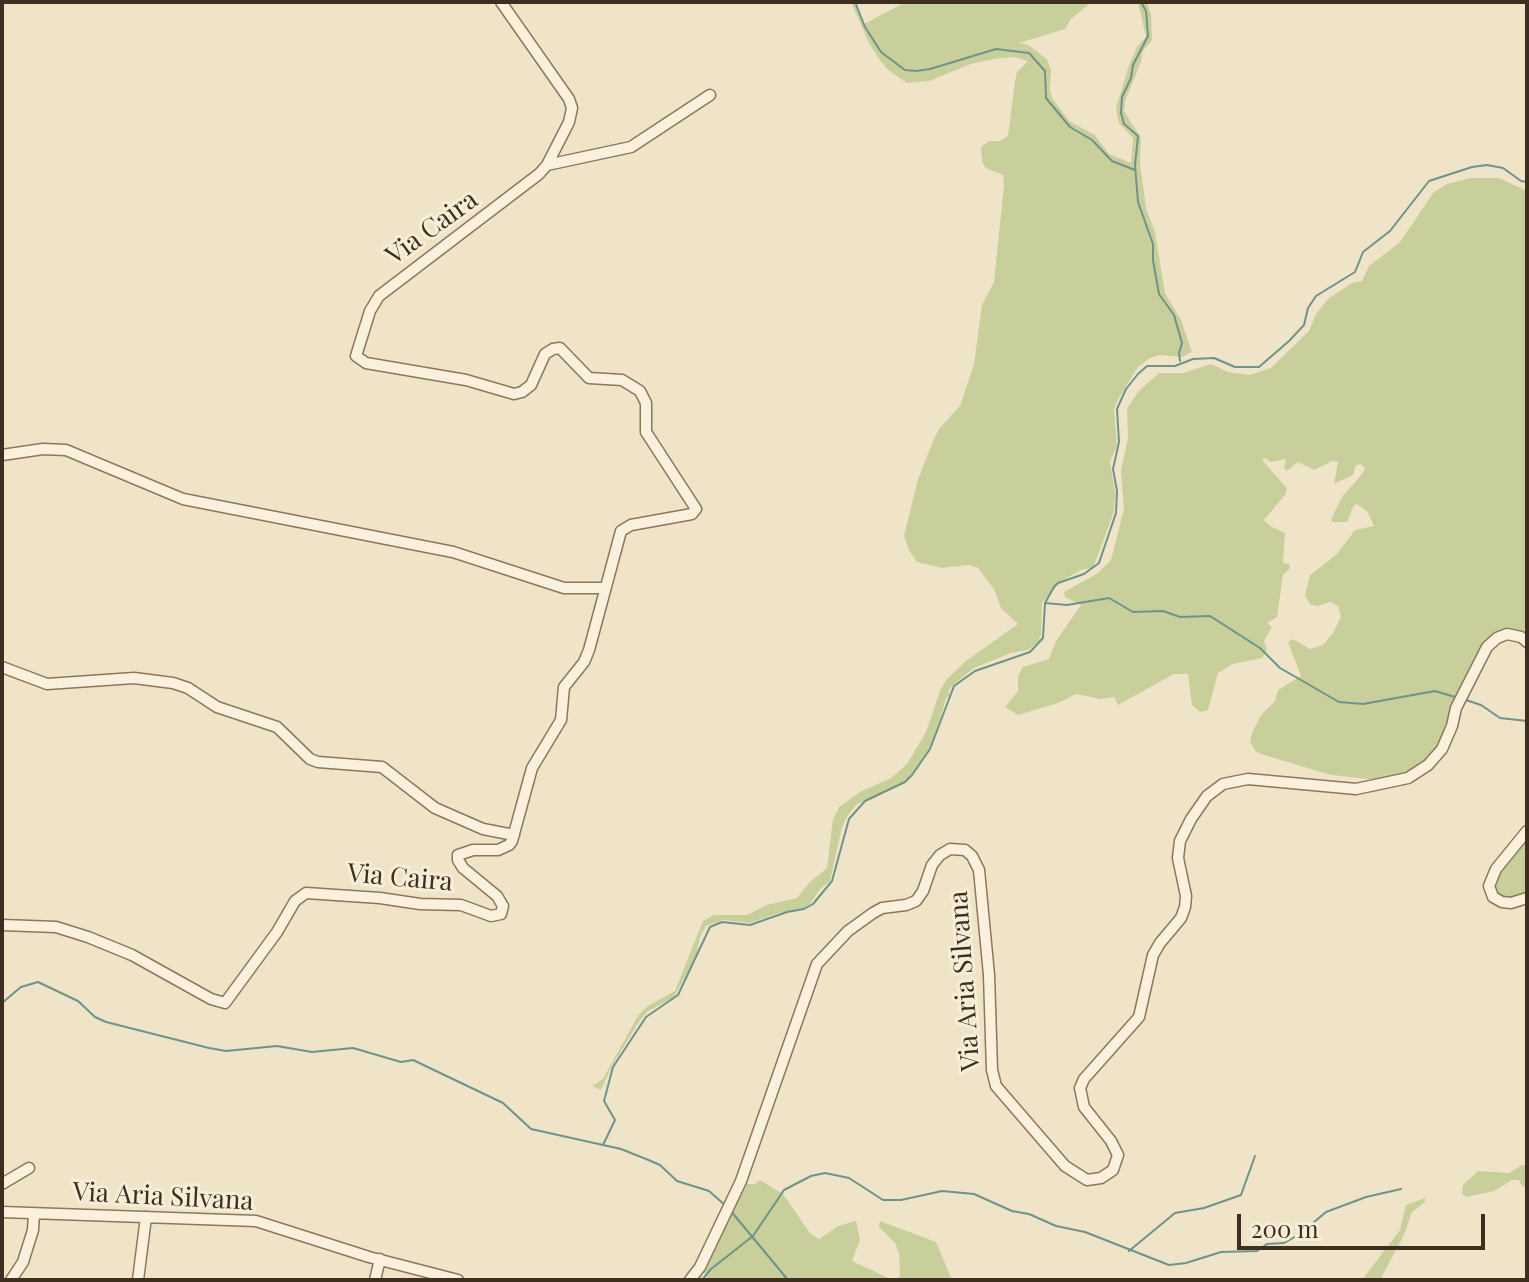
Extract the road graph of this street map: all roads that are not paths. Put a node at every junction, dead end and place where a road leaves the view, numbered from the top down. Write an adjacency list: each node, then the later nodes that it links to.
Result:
1 (501, 2): 3 (street, Via Caira)
2 (710, 95): 3 (street, Via Caira)
3 (547, 165): 5 (street, Via Caira)
4 (2, 455): 5 (street)
5 (605, 588): 9 (street, Via Caira)
6 (1527, 642): 22 (street, Via Aria Silvana)
7 (2, 667): 9 (street)
8 (1527, 831): 10 (street)
9 (514, 835): 11 (street, Via Caira)
10 (1527, 898)
11 (2, 925)
12 (29, 1168): 13 (street)
13 (2, 1184)
14 (2, 1212): 15 (street, Via Aria Silvana)
15 (34, 1214): 16 (street, Via Aria Silvana); 18 (street)
16 (146, 1217): 17 (street, Via Aria Silvana); 19 (street)
17 (380, 1259): 20 (street); 21 (street, Via Aria Silvana)
18 (11, 1280)
19 (138, 1280)
20 (375, 1280)
21 (458, 1280)
22 (690, 1280)

